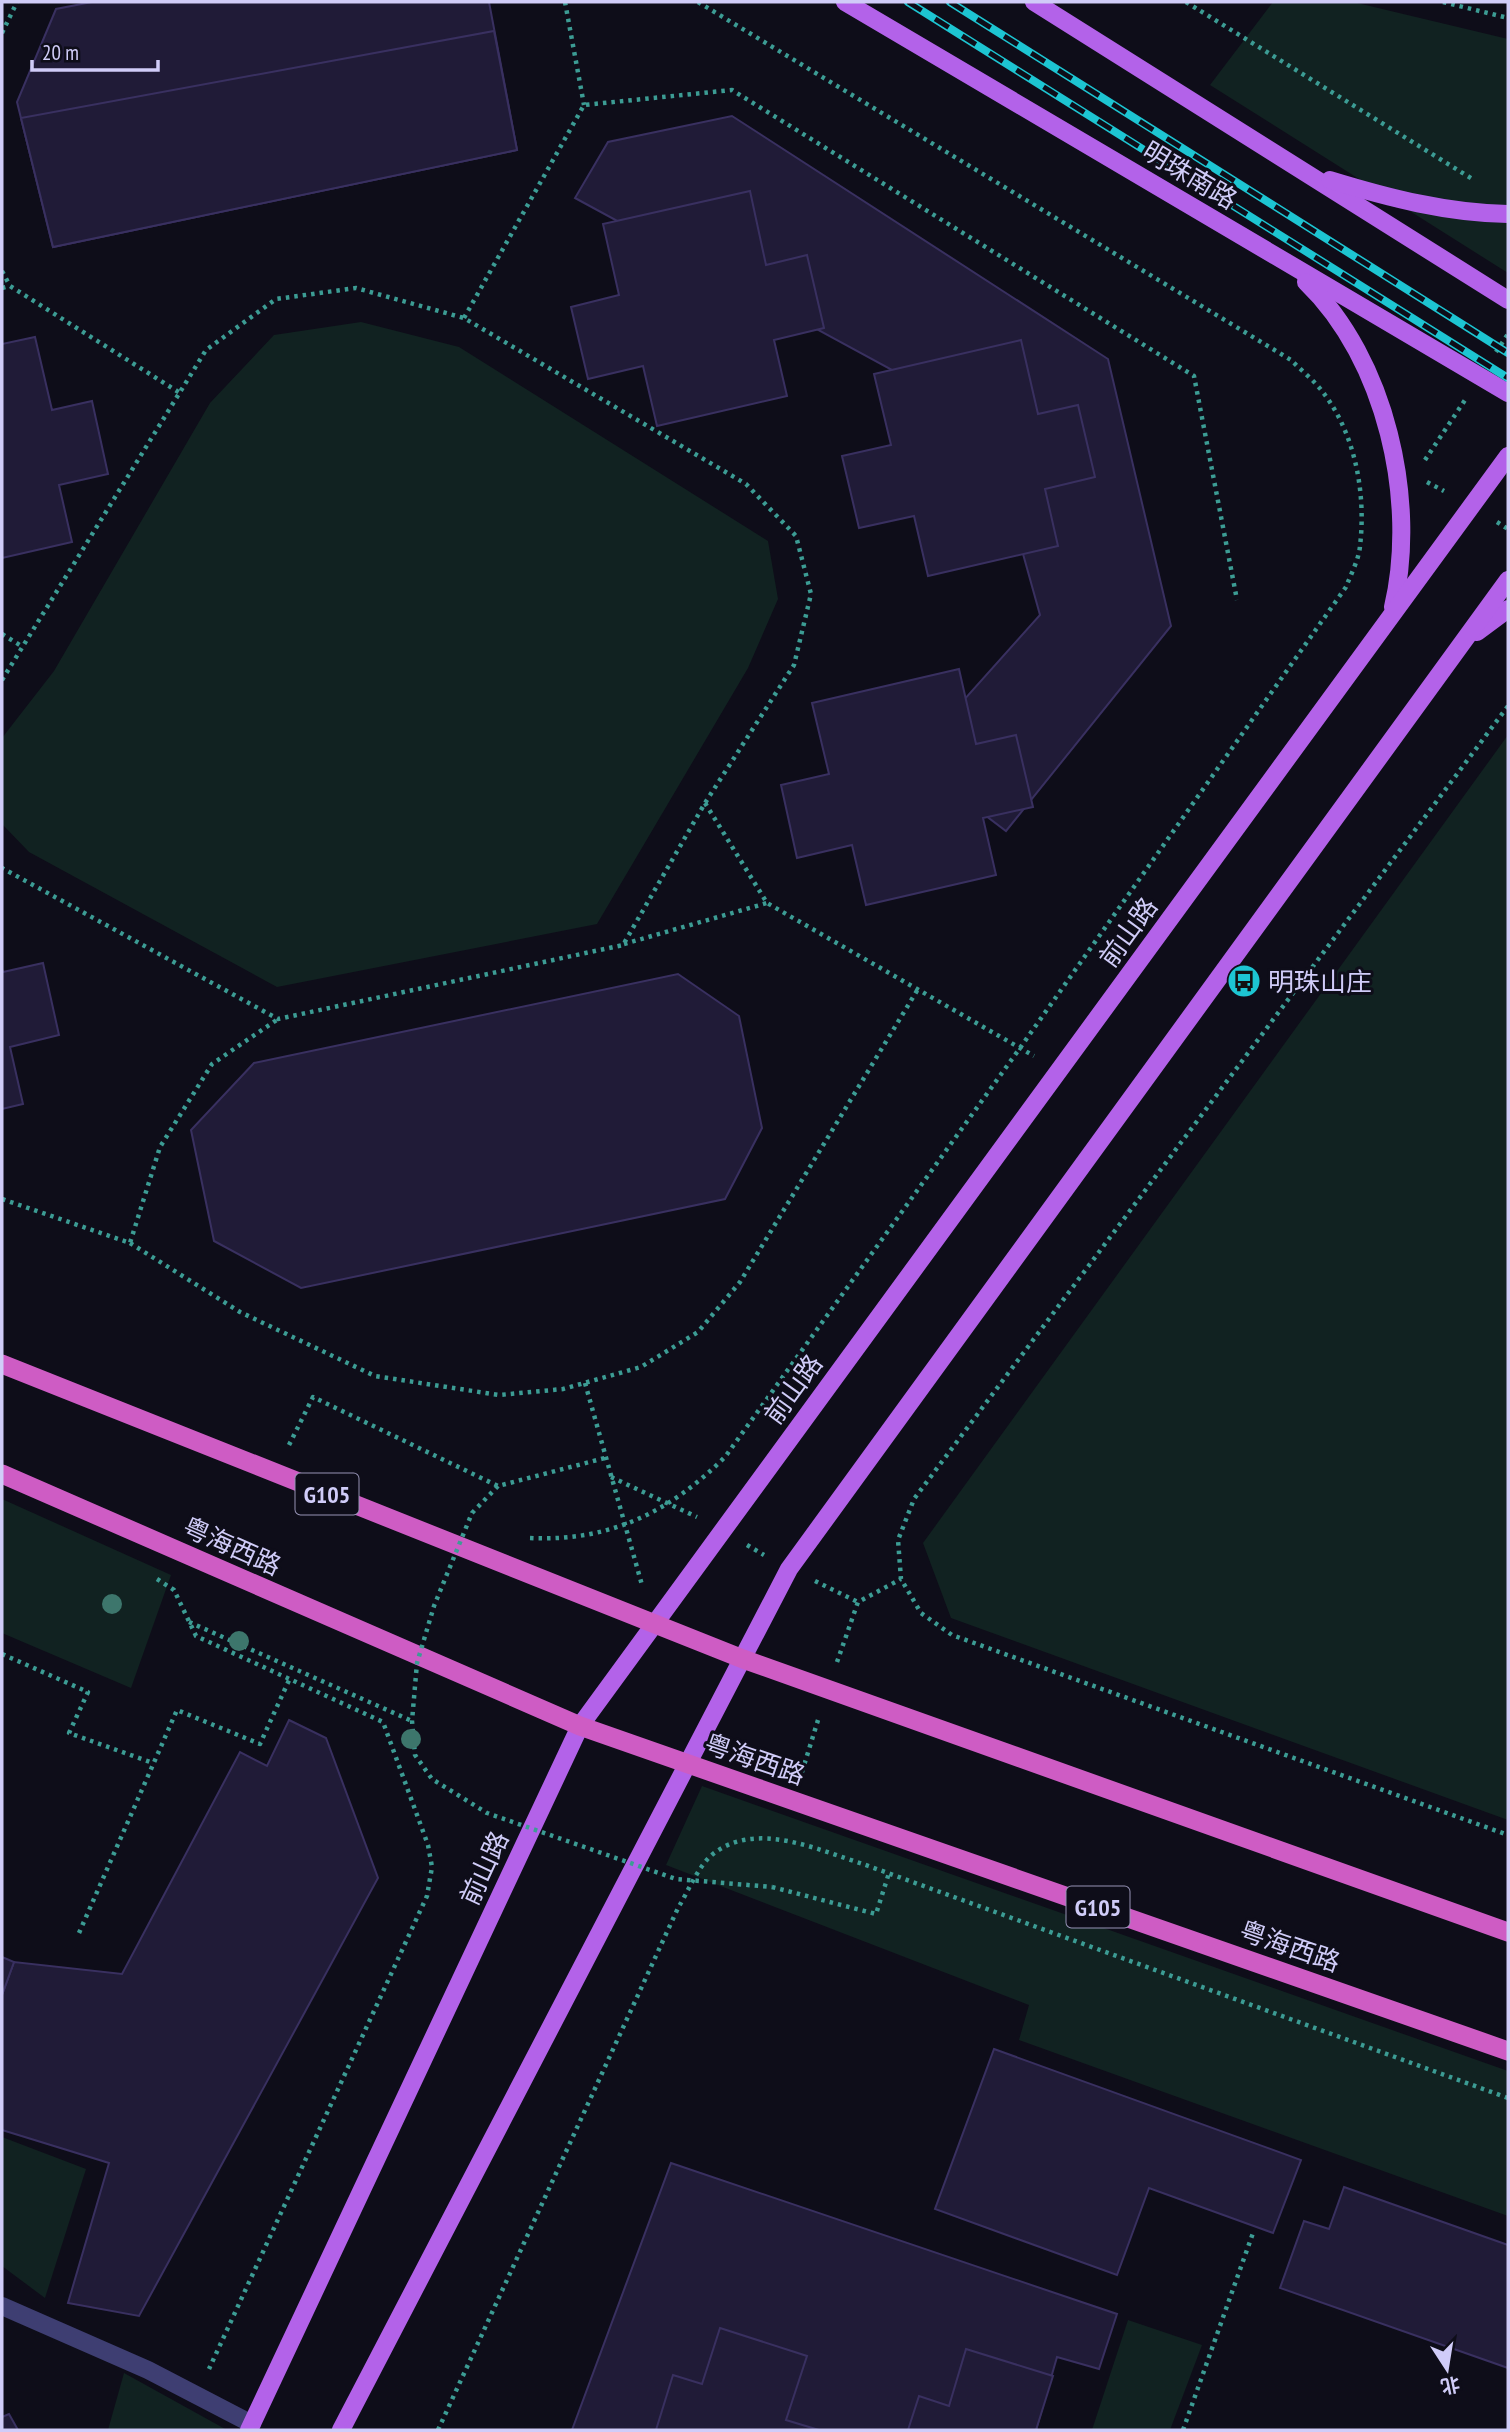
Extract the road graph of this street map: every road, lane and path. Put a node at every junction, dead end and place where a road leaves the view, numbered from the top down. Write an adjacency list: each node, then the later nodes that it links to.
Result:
1 (17, 2): 9 (path)
2 (565, 2): 10 (path)
3 (698, 2): 38 (path)
4 (845, 2): 14 (main road, 明珠南路)
5 (1034, 2): 11 (main road)
6 (1186, 2): 12 (path)
7 (1443, 2): 8 (path)
8 (1508, 18)
9 (2, 33)
10 (584, 105): 19 (path); 24 (path)
11 (1293, 165): 13 (main road); 18 (main road)
12 (1483, 185)
13 (1508, 214)
14 (1286, 262): 21 (main road, 明珠南路); 26 (main road)
15 (2, 271): 16 (path)
16 (10, 286): 17 (path); 20 (path)
17 (2, 288)
18 (1508, 300)
19 (464, 318): 20 (path); 32 (path)
20 (180, 393): 28 (path)
21 (1508, 393)
22 (1508, 456): 26 (main road, 前山路)
23 (1508, 580): 29 (main road)
24 (1237, 600)
25 (1508, 609): 29 (main road)
26 (1391, 616): 39 (main road, 前山路)
27 (2, 634): 28 (path)
28 (23, 647): 30 (path)
29 (1452, 657): 56 (main road)
30 (2, 680)
31 (1508, 706): 62 (path)
32 (705, 803): 34 (path); 35 (path)
33 (2, 868): 37 (path)
34 (767, 903): 35 (path); 36 (path)
35 (623, 945): 37 (path)
36 (918, 989): 38 (path); 43 (path)
37 (278, 1019): 41 (path)
38 (1020, 1048): 39 (path); 50 (path)
39 (1059, 1070): 54 (main road, 前山路)
40 (2, 1199): 41 (path)
41 (130, 1243): 43 (path)
42 (2, 1364): 54 (highway, G105)
43 (585, 1383): 45 (path)
44 (275, 1444): 47 (path)
45 (605, 1458): 47 (path); 50 (path)
46 (2, 1474): 59 (highway, 粤海西路 / G105)
47 (498, 1486): 58 (path, bridge)
48 (466, 1520): 49 (path)
49 (479, 1524)
50 (625, 1525): 51 (path); 54 (path)
51 (529, 1538)
52 (145, 1574): 53 (path)
53 (187, 1621): 57 (path); 58 (path)
54 (652, 1623): 56 (highway, G105); 59 (main road, 前山路)
55 (2, 1654): 60 (path)
56 (743, 1659): 61 (main road); 64 (highway, G105)
57 (290, 1678): 60 (path); 70 (path)
58 (412, 1721): 63 (path, bridge)
59 (580, 1726): 61 (highway, 粤海西路 / G105); 71 (main road, 前山路)
60 (153, 1763): 65 (path)
61 (688, 1763): 66 (highway, 粤海西路 / G105); 72 (main road)
62 (1508, 1835)
63 (889, 1873): 67 (path); 73 (path)
64 (1508, 1932)
65 (79, 1933)
66 (1508, 2050)
67 (1508, 2098)
68 (1253, 2233): 74 (path)
69 (2, 2306): 70 (lane)
70 (197, 2395): 71 (lane)
71 (251, 2427)
72 (341, 2430)
73 (438, 2430)
74 (1184, 2430)

